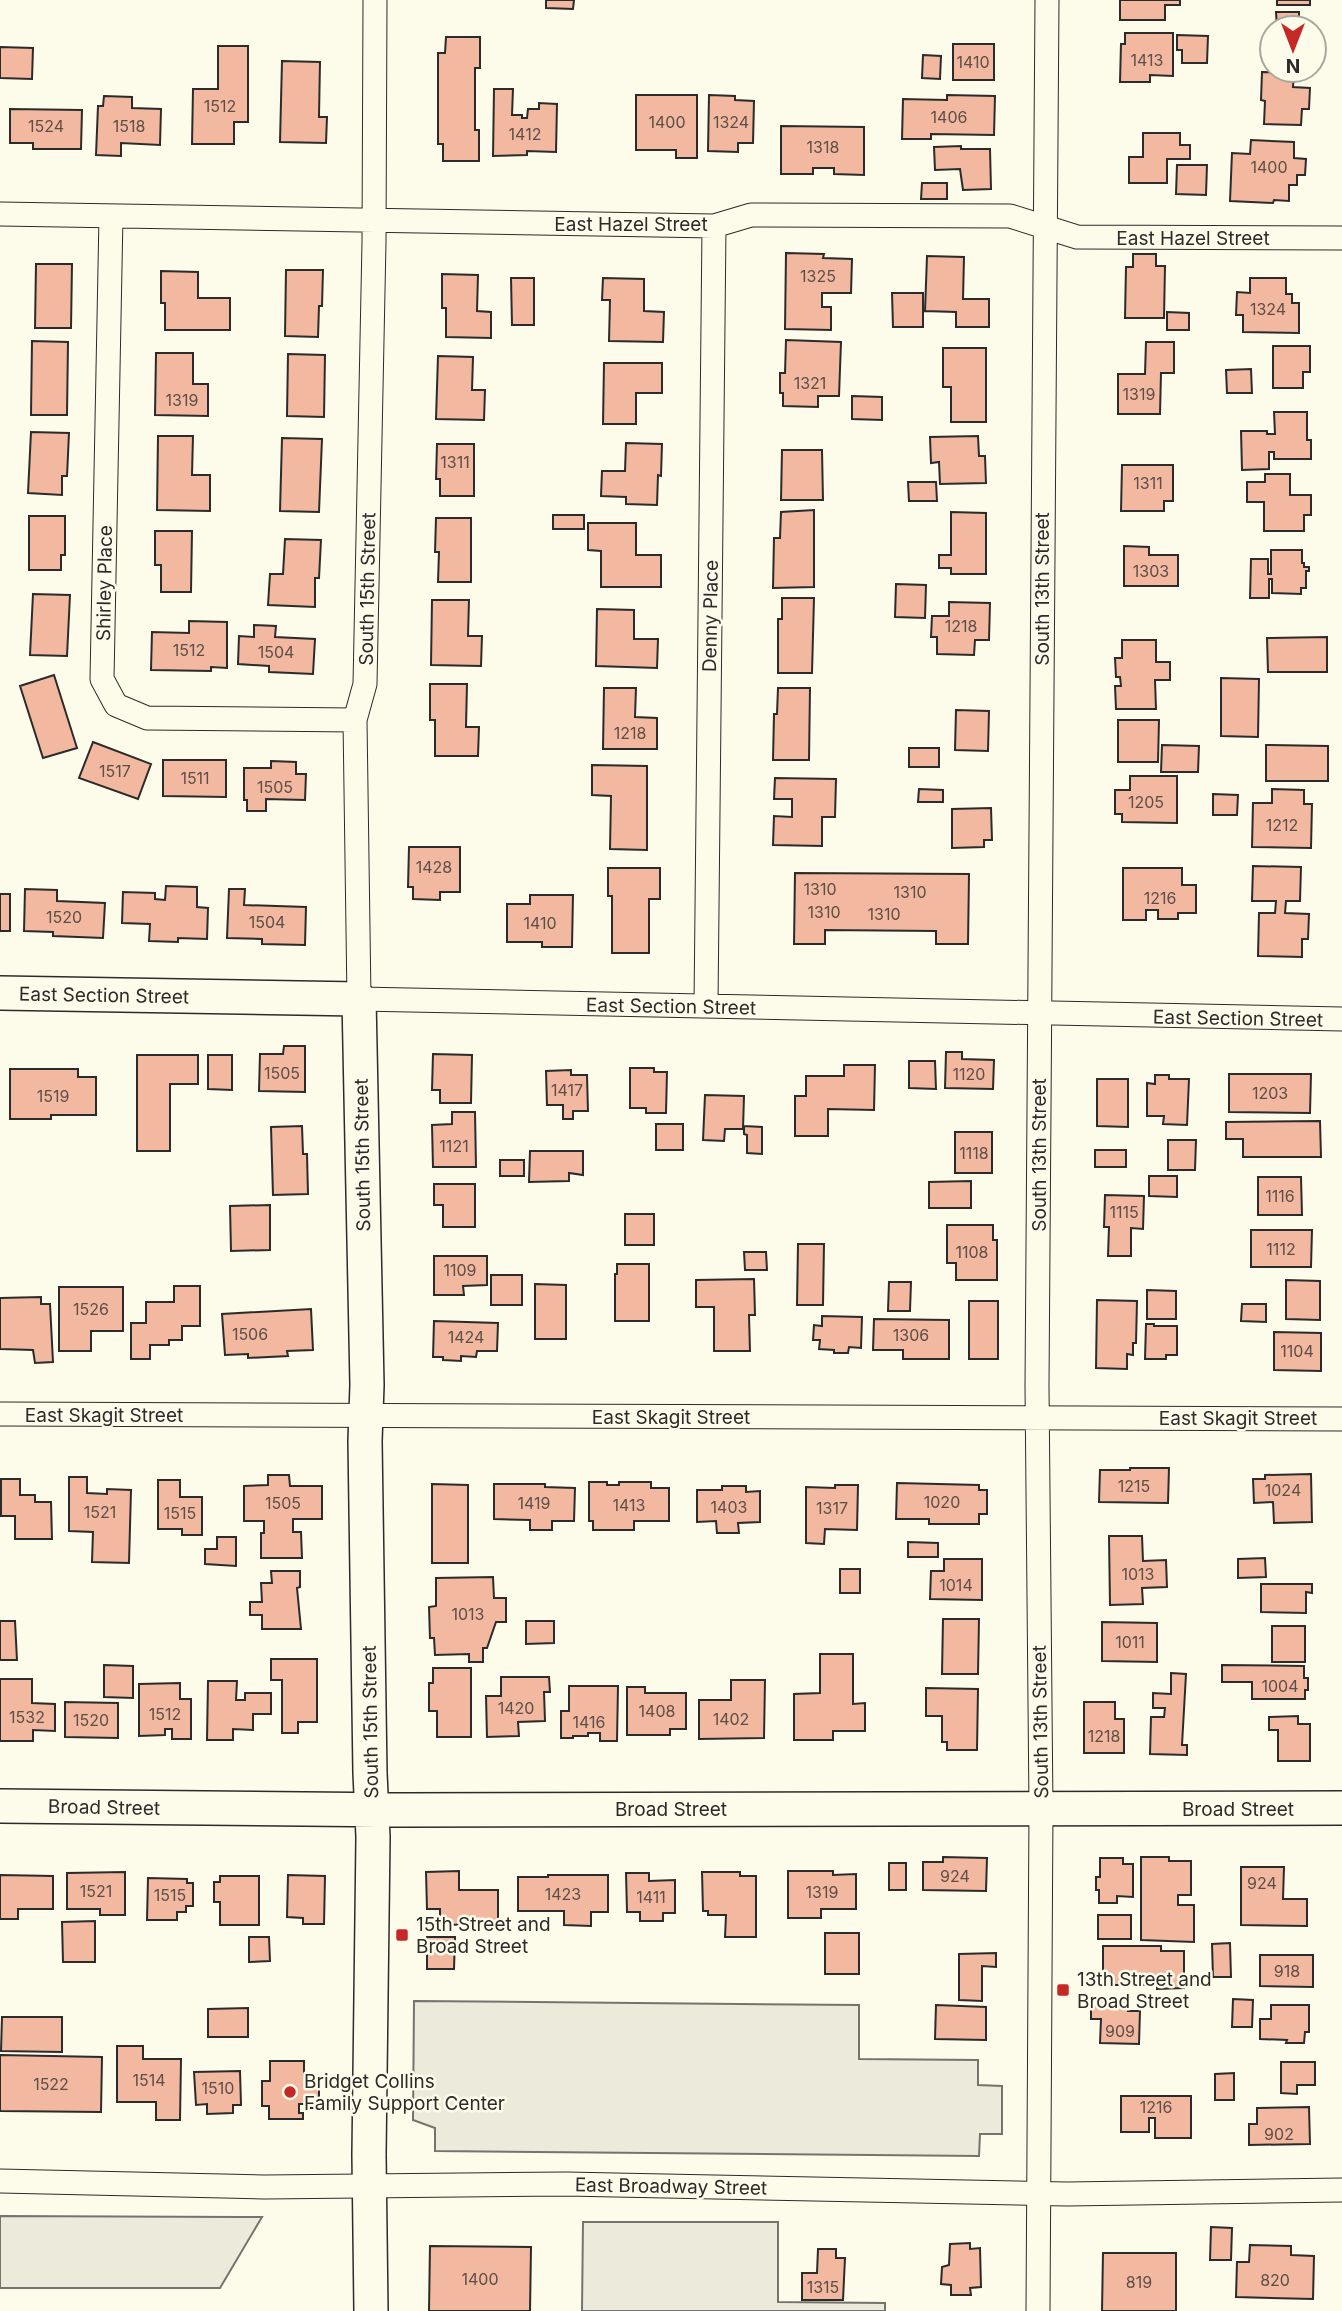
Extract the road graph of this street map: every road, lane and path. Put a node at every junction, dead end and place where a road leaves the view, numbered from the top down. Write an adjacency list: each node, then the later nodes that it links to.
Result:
1 (375, 0): 5 (street, South 15th Street)
2 (1047, 0): 7 (street, South 13th Street)
3 (0, 214): 4 (street, East Hazel Street)
4 (111, 215): 5 (street, East Hazel Street); 9 (street, Shirley Place)
5 (374, 221): 6 (street, East Hazel Street); 9 (street, South 15th Street)
6 (714, 226): 7 (street, East Hazel Street); 12 (street, Denny Place)
7 (1046, 228): 8 (street, East Hazel Street); 13 (street, South 13th Street)
8 (1342, 238)
9 (355, 720): 11 (street, South 15th Street)
10 (0, 993): 11 (street, East Section Street)
11 (359, 999): 12 (street, East Section Street); 16 (street, South 15th Street)
12 (706, 1006): 13 (street, East Section Street)
13 (1040, 1014): 14 (street, East Section Street); 17 (street, South 13th Street)
14 (1342, 1019)
15 (0, 1414): 16 (street, East Skagit Street)
16 (366, 1416): 17 (street, East Skagit Street); 21 (street, South 15th Street)
17 (1038, 1418): 18 (street, East Skagit Street); 22 (street, South 13th Street)
18 (1342, 1419)
19 (0, 1806): 21 (street, Broad Street)
20 (1342, 1808): 22 (street, Broad Street)
21 (372, 1809): 22 (street, Broad Street); 24 (street, South 15th Street)
22 (1041, 1809): 26 (street, South 13th Street)
23 (0, 2181): 24 (street, East Broadway Street)
24 (370, 2186): 26 (street, East Broadway Street); 27 (street, South 15th Street)
25 (1342, 2190): 26 (street, East Broadway Street)
26 (1040, 2193): 28 (street, South 13th Street)
27 (371, 2311)
28 (1038, 2311)

